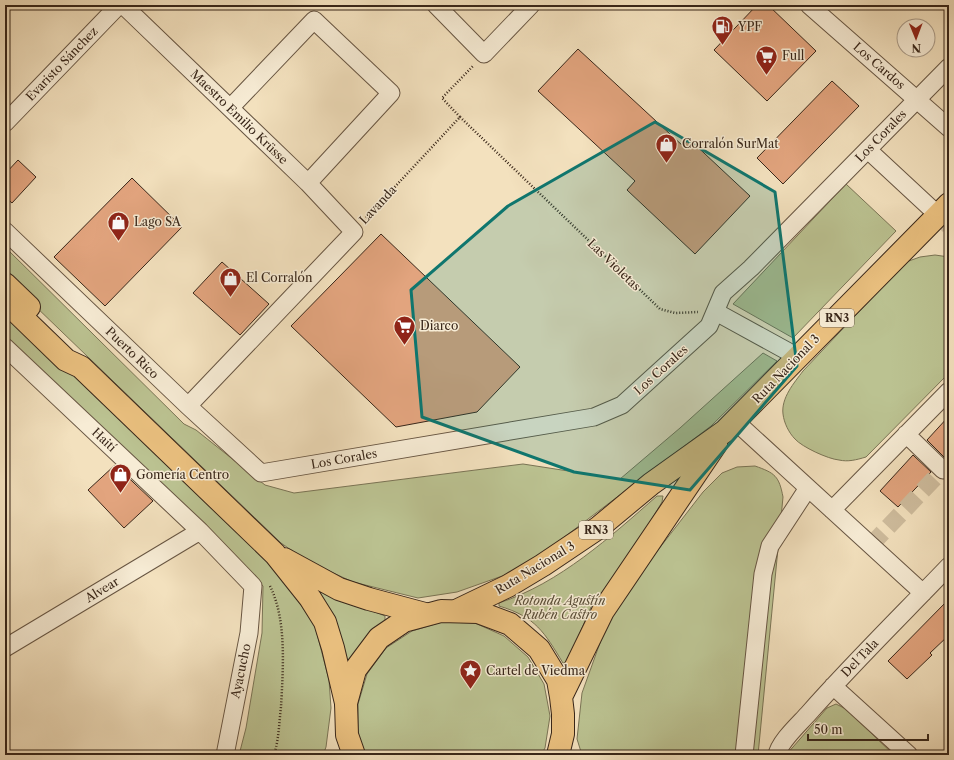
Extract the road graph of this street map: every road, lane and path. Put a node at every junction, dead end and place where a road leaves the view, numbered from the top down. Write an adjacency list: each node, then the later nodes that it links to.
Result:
1 (119, 5): 11 (street, Evaristo Sánchez)
2 (123, 5): 9 (street, Maestro Emilio Krüsse)
3 (436, 5): 6 (street)
4 (531, 5): 6 (street)
5 (808, 5): 8 (street, Los Cardos)
6 (484, 54): 10 (path)
7 (949, 67): 8 (street, Los Corales)
8 (917, 100): 12 (street, Los Cardos); 13 (street, Los Corales)
9 (230, 108): 14 (street, Maestro Emilio Krüsse); 14 (street)
10 (460, 117): 17 (path, Lavanda); 20 (path, Las Violetas)
11 (5, 123)
12 (949, 128)
13 (868, 150): 15 (street); 20 (street, Los Corales)
14 (308, 183): 17 (street, Maestro Emilio Krüsse)
15 (943, 209): 22 (main road, Ruta Nacional 3 / RN3)
16 (5, 231): 25 (street, Puerto Rico)
17 (354, 232): 25 (street, Lavanda)
18 (5, 284): 23 (main road)
19 (7, 307): 23 (main road)
20 (716, 312): 22 (street); 29 (street, Los Corales)
21 (5, 347): 32 (street, Haití)
22 (798, 357): 26 (main road, Ruta Nacional 3 / RN3)
23 (81, 367): 33 (main road)
24 (949, 391): 27 (street)
25 (188, 406): 29 (street, Puerto Rico)
26 (730, 426): 30 (street); 37 (main road, Ruta Nacional 3 / RN3); 41 (main road, Ruta Nacional 3 / RN3)
27 (906, 434): 28 (street); 31 (street)
28 (943, 470)
29 (261, 473)
30 (808, 488): 31 (street); 47 (street)
31 (832, 510): 36 (street)
32 (200, 531): 35 (street, Haití); 39 (street, Alvear)
33 (275, 554): 38 (main road); 42 (main road)
34 (949, 566): 36 (street, Del Tala)
35 (252, 586): 45 (street, Ayacucho)
36 (923, 593): 40 (street, Del Tala)
37 (456, 611): 38 (main road, Ruta Nacional 3 / RN3); 41 (main road, Ruta Nacional 3 / RN3)
38 (425, 614): 42 (main road, Ruta Nacional 3 / RN3)
39 (5, 648)
40 (833, 686): 48 (street, Del Tala); 49 (street)
41 (561, 697): 44 (main road, Ruta Nacional 3 / RN3)
42 (346, 703): 43 (main road, Ruta Nacional 3 / RN3)
43 (350, 745): 46 (main road, Ruta Nacional 3 / RN3)
44 (560, 753)
45 (225, 755)
46 (335, 755)
47 (744, 755)
48 (777, 755)
49 (909, 755)

